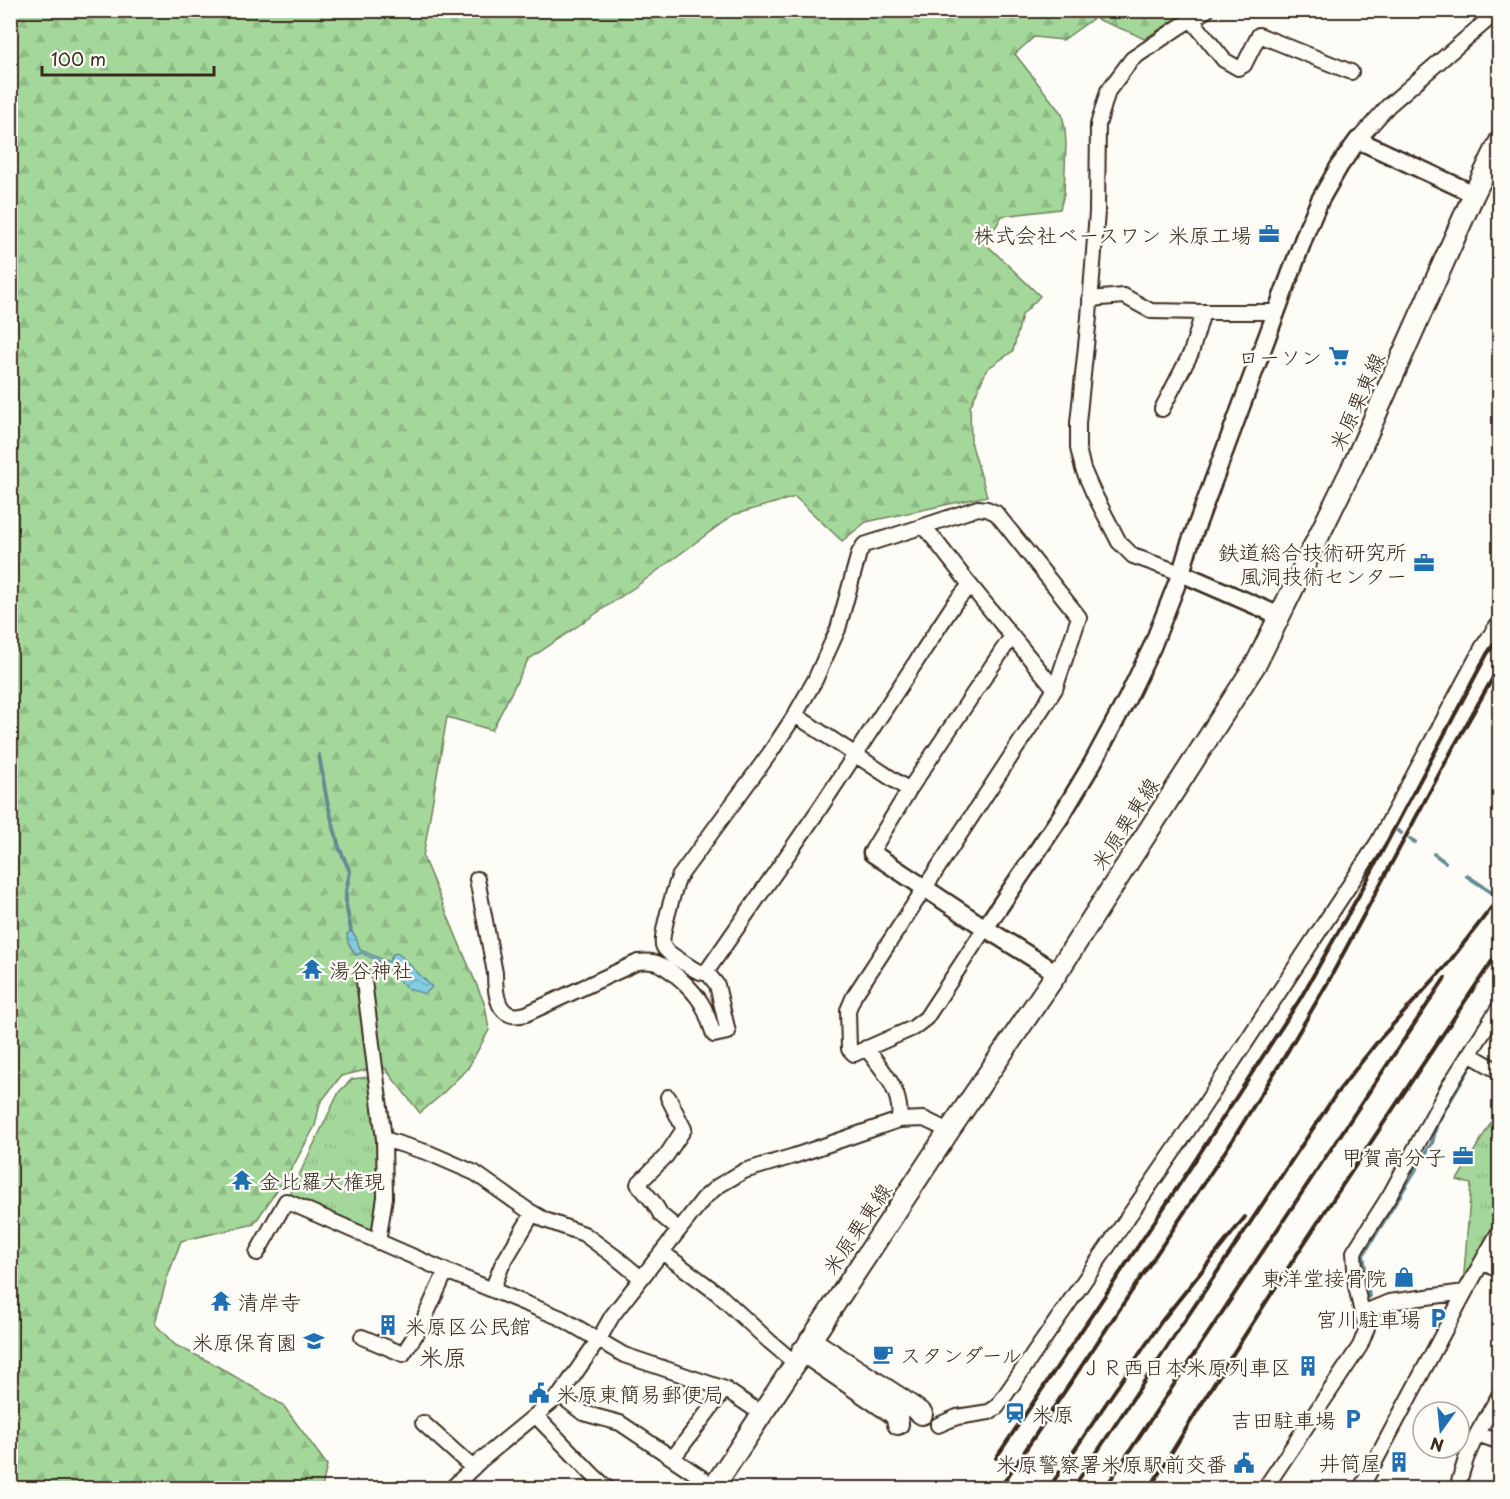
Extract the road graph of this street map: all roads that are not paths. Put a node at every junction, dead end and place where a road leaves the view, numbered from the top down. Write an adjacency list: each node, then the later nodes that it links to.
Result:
1 (1207, 10): 3 (street)
2 (1499, 10): 5 (street)
3 (1191, 20): 4 (street); 8 (street)
4 (1351, 72)
5 (1358, 140): 7 (street); 10 (street)
6 (1500, 141): 7 (main road, 米原栗東線)
7 (1474, 194): 15 (main road, 米原栗東線)
8 (1090, 299): 9 (street); 13 (street)
9 (1203, 312): 10 (street); 11 (street)
10 (1276, 312): 13 (street)
11 (1162, 409)
12 (924, 526): 14 (street); 18 (street); 19 (street)
13 (1180, 573): 15 (street); 25 (street)
14 (970, 585): 17 (street); 20 (street)
15 (1280, 616): 27 (main road, 米原栗東線)
16 (1500, 621): 58 (street)
17 (1012, 636): 18 (street); 21 (street)
18 (1055, 689): 24 (street)
19 (795, 716): 20 (street); 26 (street)
20 (854, 755): 21 (street); 26 (street)
21 (909, 790): 22 (street)
22 (872, 853): 24 (street)
23 (477, 879): 26 (street)
24 (925, 888): 25 (street); 30 (street)
25 (985, 928): 27 (street); 30 (street)
26 (706, 971)
27 (1057, 973): 35 (main road, 米原栗東線)
28 (364, 981): 36 (street)
29 (1500, 1006): 31 (street)
30 (866, 1048): 34 (street)
31 (1469, 1054): 32 (street); 49 (street)
32 (1500, 1072)
33 (668, 1097): 38 (street)
34 (899, 1120): 35 (street); 38 (street)
35 (949, 1131): 52 (main road, 米原栗東線)
36 (384, 1138): 37 (street); 40 (street)
37 (533, 1213): 46 (street); 47 (street)
38 (679, 1230): 41 (street)
39 (1500, 1230): 43 (street)
40 (378, 1242): 42 (street); 44 (street)
41 (662, 1252): 46 (street); 52 (street)
42 (257, 1253)
43 (1482, 1262): 45 (street); 48 (street)
44 (446, 1271): 47 (street); 50 (street)
45 (1500, 1271)
46 (641, 1278): 51 (street)
47 (492, 1290): 51 (street)
48 (1465, 1292): 49 (street); 69 (street)
49 (1362, 1313): 68 (street)
50 (362, 1337)
51 (598, 1339): 53 (street); 55 (street)
52 (803, 1351): 56 (main road, 米原栗東線); 58 (main road); 60 (main road)
53 (725, 1389): 56 (street); 63 (street)
54 (1500, 1394): 61 (street)
55 (560, 1395): 57 (street); 63 (street)
56 (762, 1414): 67 (main road, 米原栗東線)
57 (536, 1416): 64 (street); 66 (street)
58 (930, 1420)
59 (423, 1423): 64 (street)
60 (898, 1424)
61 (1477, 1434): 62 (street); 70 (street)
62 (1500, 1442)
63 (673, 1458): 67 (street)
64 (473, 1468): 65 (street)
65 (452, 1488)
66 (608, 1488)
67 (714, 1488)
68 (1265, 1488)
69 (1361, 1488)
70 (1457, 1488)

